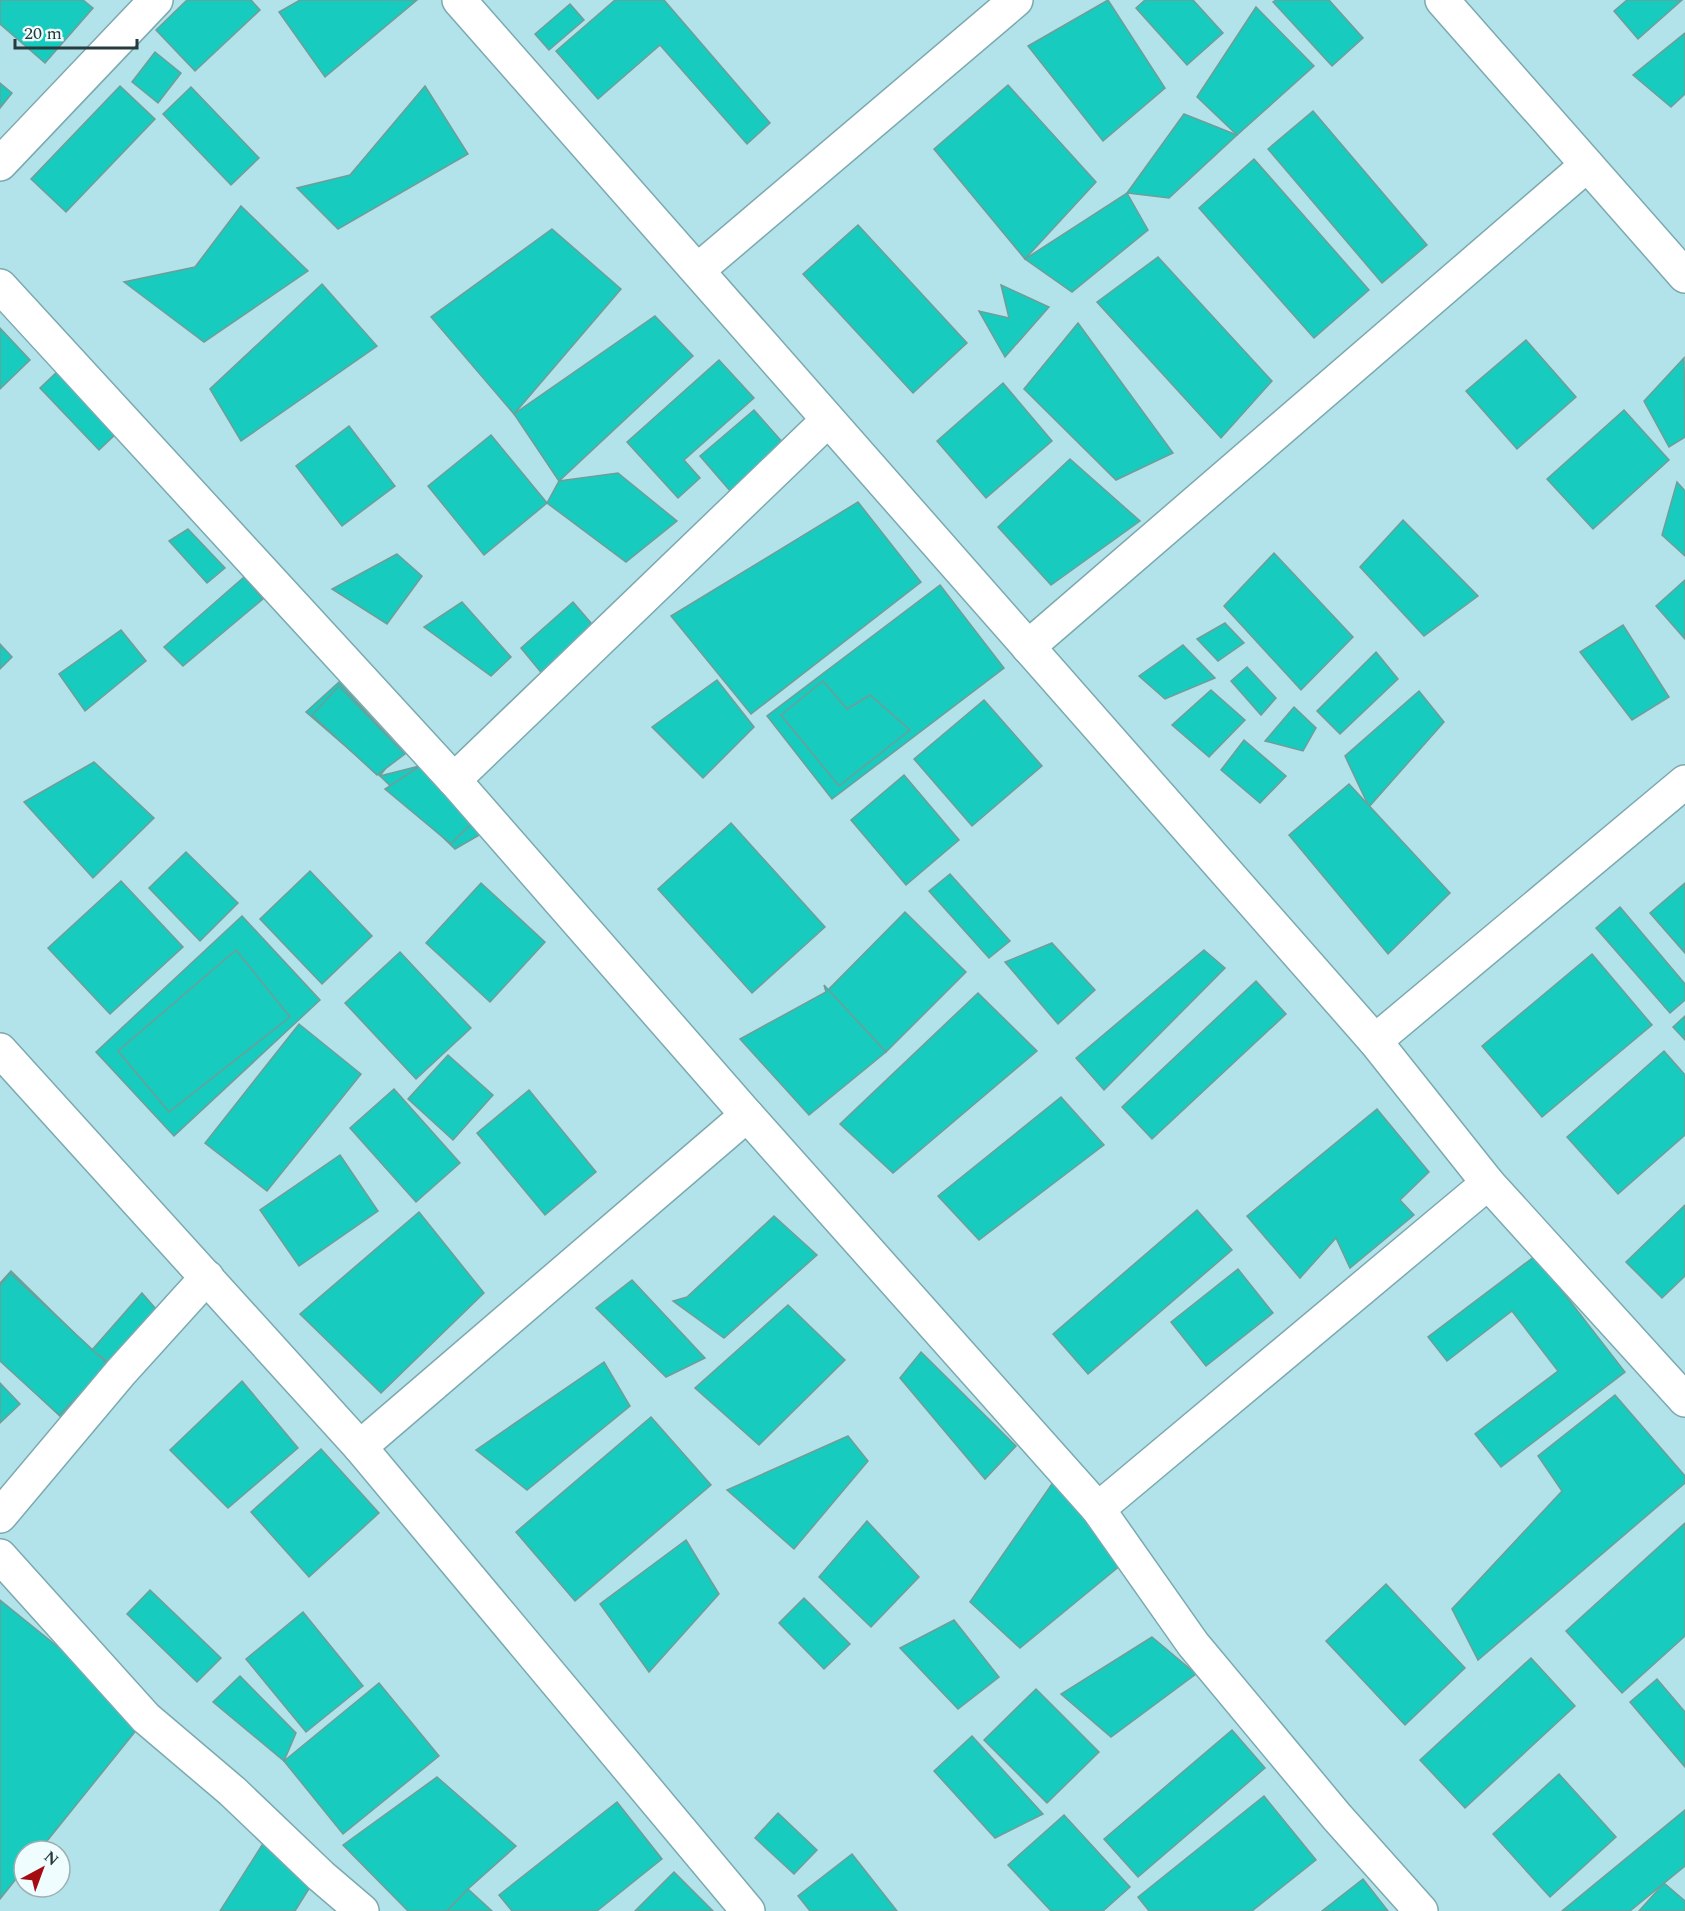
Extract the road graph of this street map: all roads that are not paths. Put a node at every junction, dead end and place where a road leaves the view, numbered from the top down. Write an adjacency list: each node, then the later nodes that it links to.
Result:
1 (156, 0): 5 (street)
2 (459, 0): 7 (street)
3 (1016, 0): 7 (street)
4 (1442, 0): 6 (street)
5 (0, 164)
6 (1587, 165): 8 (street); 11 (street)
7 (698, 270): 10 (street)
8 (1685, 276)
9 (0, 286): 12 (street)
10 (827, 421): 11 (street); 12 (street)
11 (1028, 647): 14 (street)
12 (454, 780): 16 (street)
13 (1685, 782): 14 (street)
14 (1374, 1041): 17 (street)
15 (0, 1050): 18 (street)
16 (747, 1115): 20 (street); 21 (street)
17 (1488, 1183): 19 (street); 21 (street)
18 (207, 1277): 20 (street); 22 (street)
19 (1685, 1400)
20 (360, 1447): 25 (street)
21 (1098, 1509): 26 (street)
22 (0, 1516)
23 (0, 1556): 24 (street)
24 (362, 1911)
25 (748, 1911)
26 (1421, 1911)

